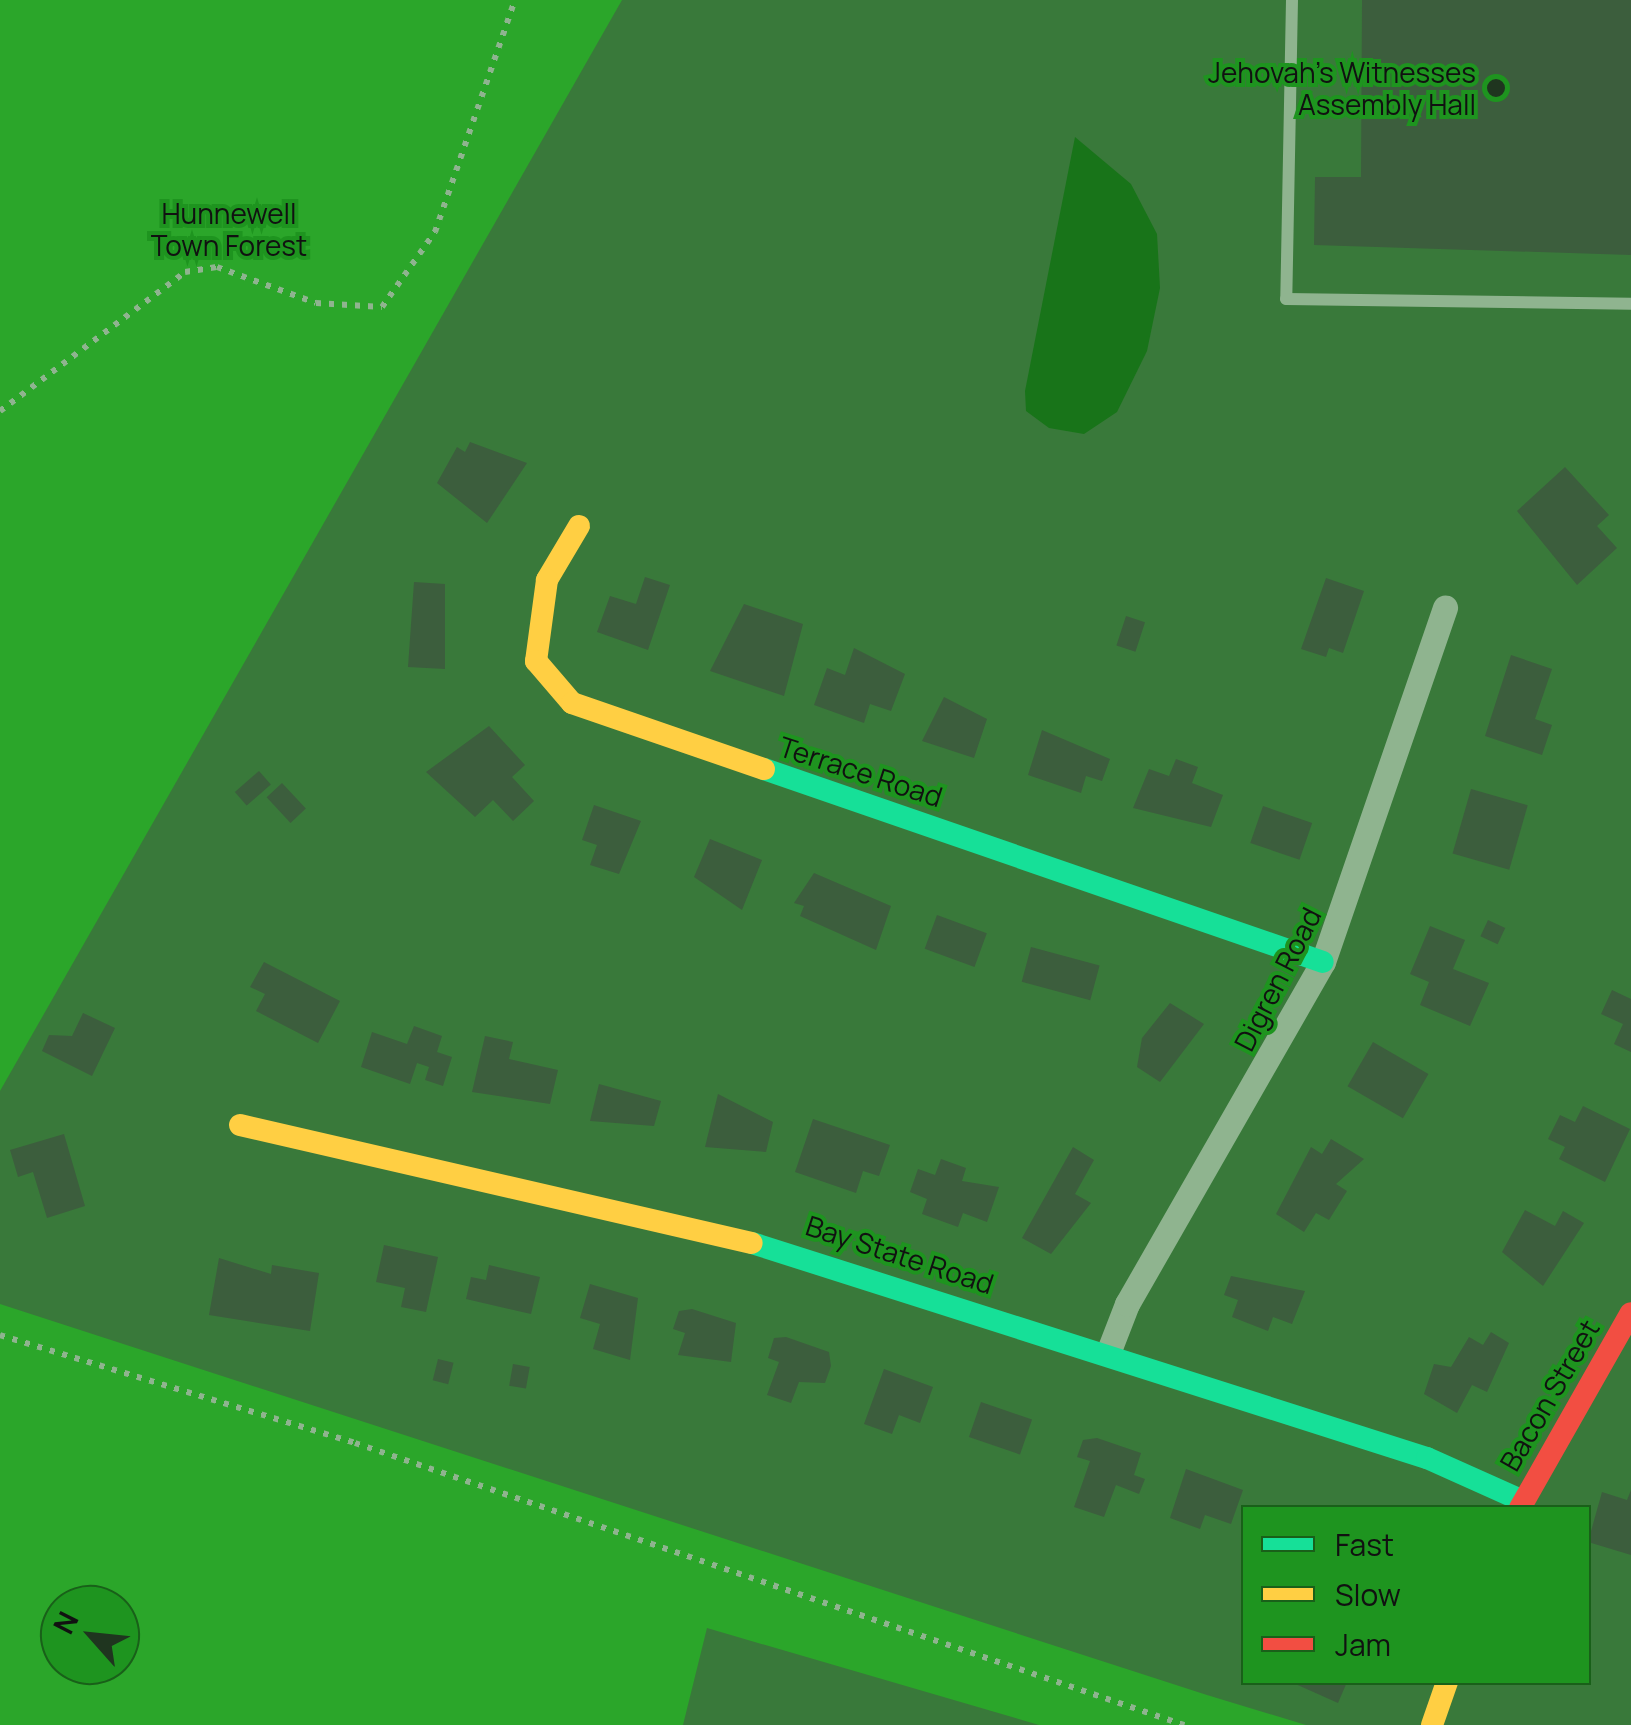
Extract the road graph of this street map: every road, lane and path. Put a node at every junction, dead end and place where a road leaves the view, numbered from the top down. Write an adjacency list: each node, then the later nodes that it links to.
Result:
1 (515, 0): 4 (path)
2 (1292, 0): 3 (lane)
3 (1631, 304)
4 (0, 410)
5 (579, 526): 7 (street, Terrace Road)
6 (1445, 607): 7 (street, Digren Road)
7 (1323, 962): 11 (street, Digren Road)
8 (240, 1125): 11 (street, Bay State Road)
9 (1631, 1313): 12 (street, Bacon Street)
10 (0, 1336): 14 (path)
11 (1108, 1353): 12 (street, Bay State Road)
12 (1522, 1504)
13 (1446, 1685): 15 (street)
14 (1184, 1725)
15 (1432, 1725)

